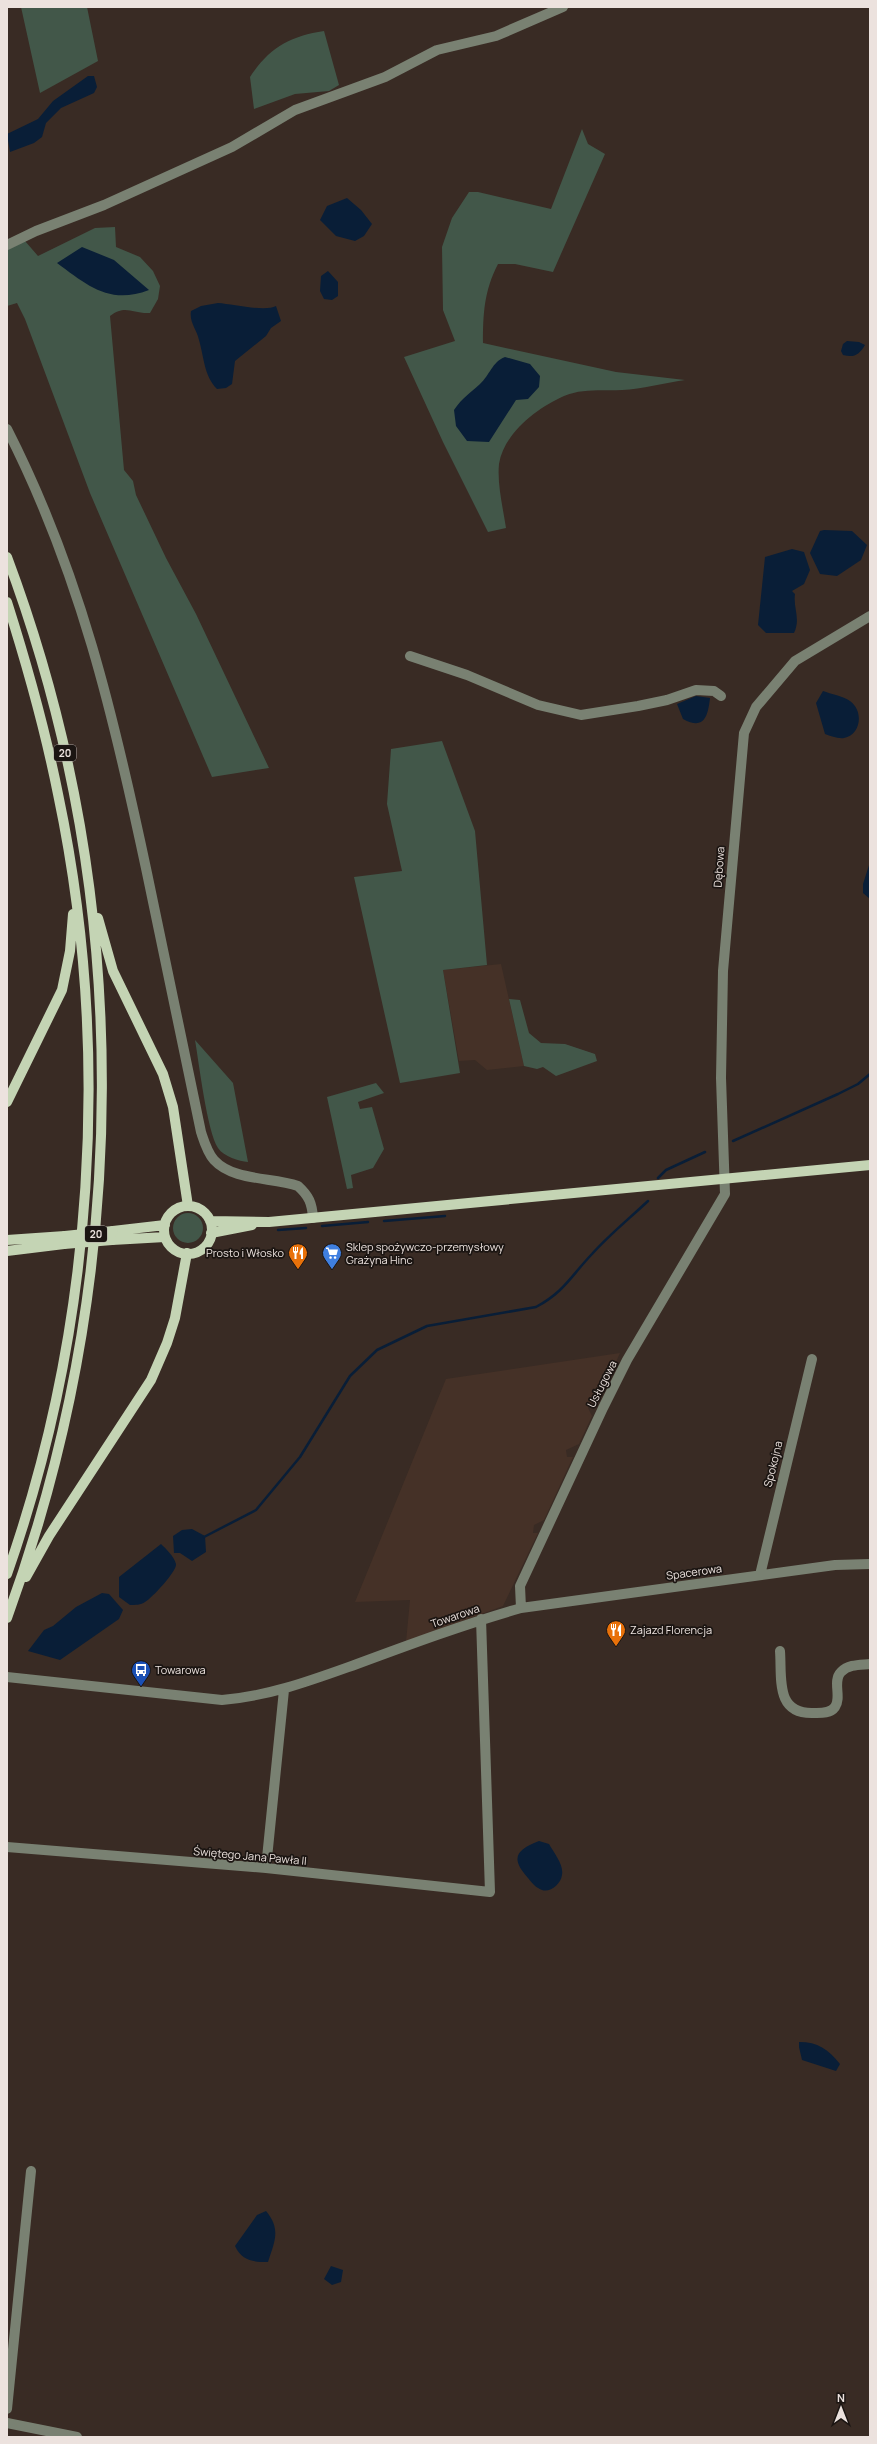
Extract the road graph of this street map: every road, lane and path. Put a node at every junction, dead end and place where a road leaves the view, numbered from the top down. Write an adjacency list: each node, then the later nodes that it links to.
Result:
1 (563, 7): 2 (street)
2 (7, 245)
3 (7, 429): 15 (street)
4 (7, 557): 9 (main road, 20)
5 (7, 602): 10 (main road, 20)
6 (870, 616): 13 (street, Dębowa)
7 (410, 656): 8 (street)
8 (721, 696)
9 (87, 876): 14 (main road); 30 (main road, 20)
10 (73, 882): 11 (main road); 28 (main road, 20)
11 (7, 1102)
12 (870, 1165): 13 (main road)
13 (724, 1180): 15 (main road); 31 (street, Usługowa)
14 (188, 1206): 16 (main road); 18 (main road)
15 (313, 1218): 17 (main road)
16 (210, 1221): 17 (main road); 19 (main road)
17 (269, 1222): 19 (main road)
18 (165, 1224): 20 (main road); 21 (main road)
19 (211, 1233): 25 (main road)
20 (112, 1236): 21 (main road); 23 (main road, bridge)
21 (165, 1237): 25 (main road)
22 (7, 1240): 23 (main road)
23 (64, 1240): 24 (main road)
24 (7, 1251)
25 (187, 1253): 30 (main road)
26 (812, 1359): 29 (street, Spokojna)
27 (870, 1564): 29 (street, Spacerowa)
28 (7, 1574)
29 (760, 1575): 31 (street, Spacerowa)
30 (19, 1584): 32 (main road, 20)
31 (521, 1608): 33 (street, Towarowa)
32 (7, 1618)
33 (481, 1619): 37 (street, Towarowa); 39 (street, Świętego Jana Pawła II)
34 (780, 1651): 35 (street)
35 (870, 1664)
36 (7, 1677): 37 (street, Towarowa)
37 (284, 1690): 39 (street)
38 (7, 1847): 39 (street, Świętego Jana Pawła II)
39 (266, 1868)
40 (31, 2171): 41 (street)
41 (7, 2409)
42 (7, 2423): 43 (street)
43 (77, 2437)

